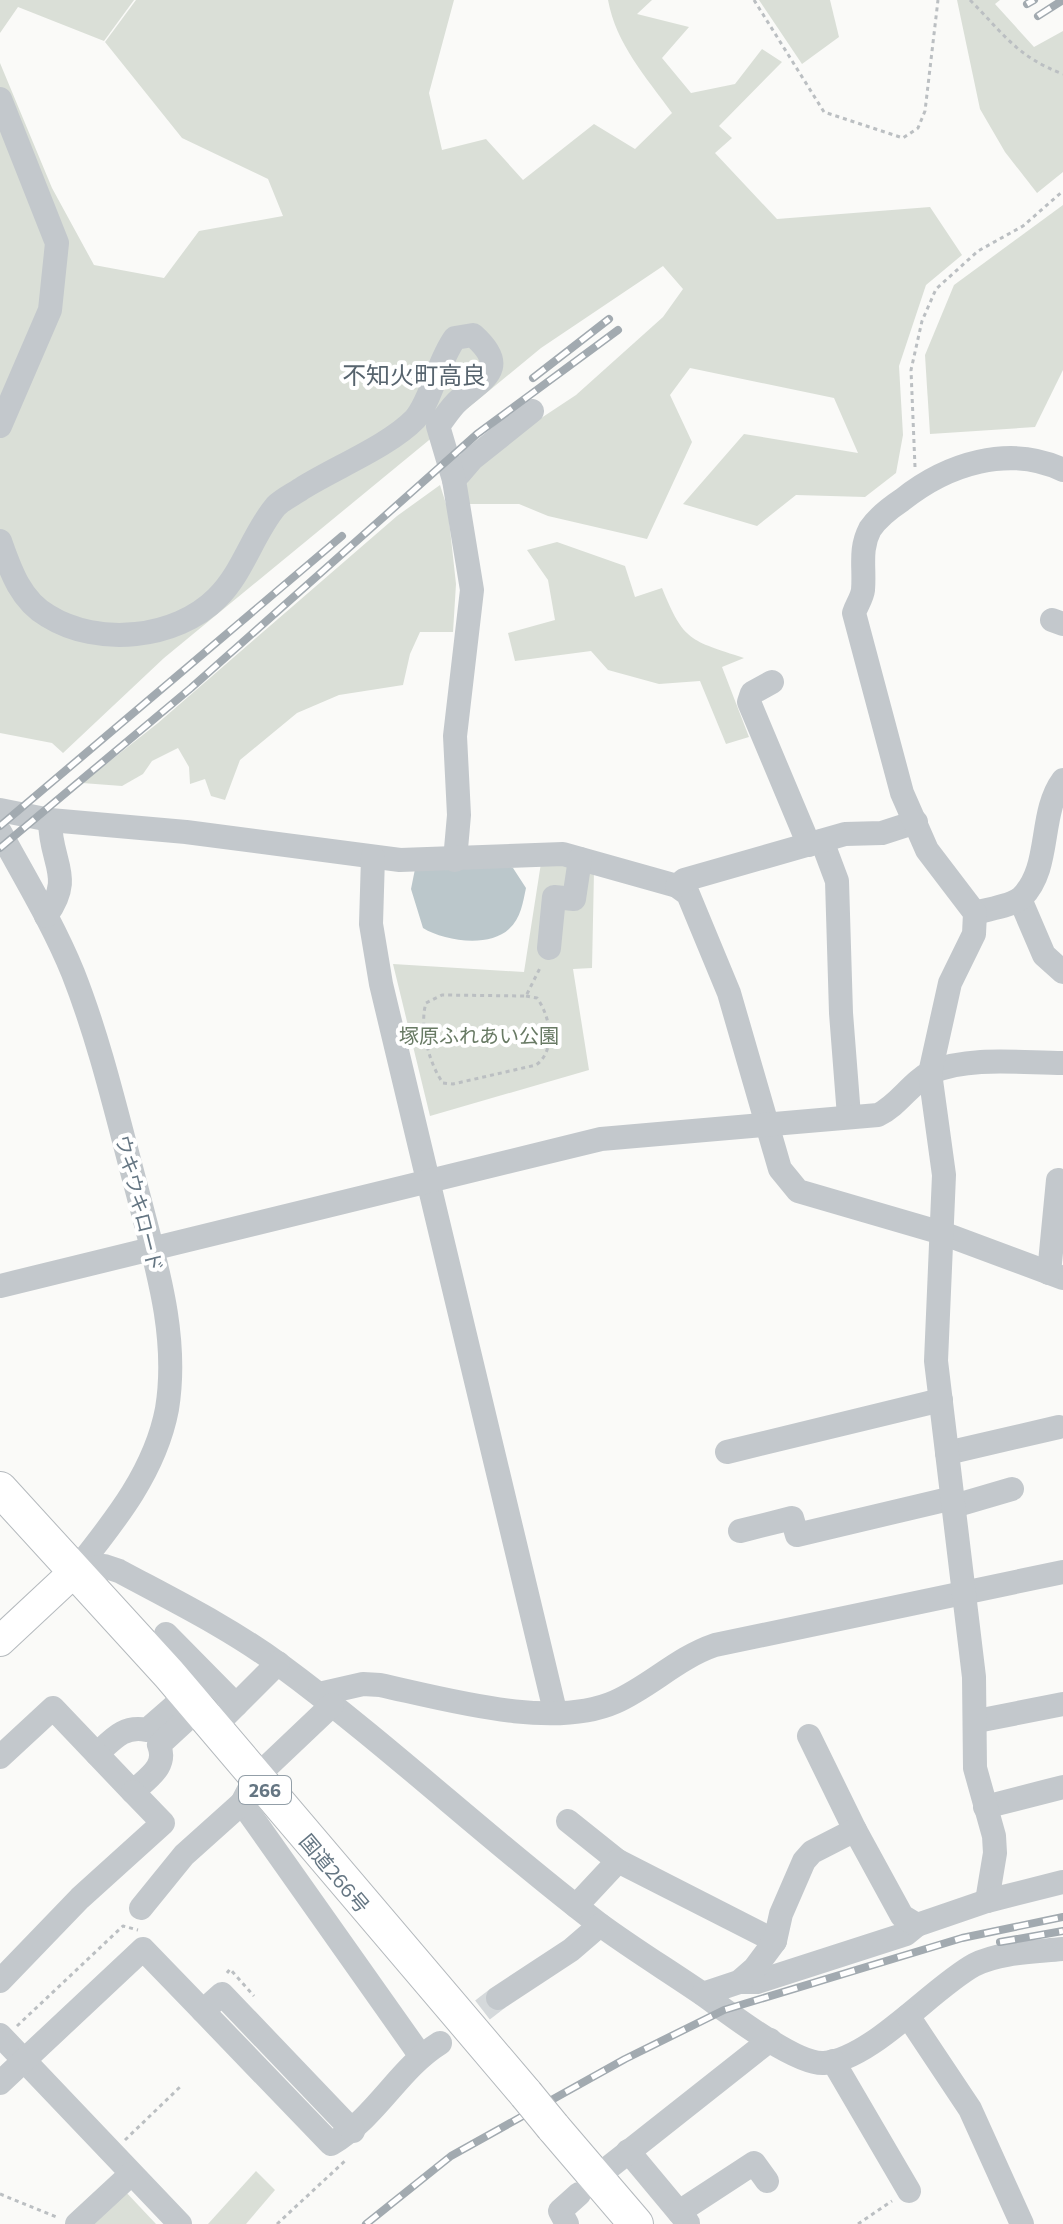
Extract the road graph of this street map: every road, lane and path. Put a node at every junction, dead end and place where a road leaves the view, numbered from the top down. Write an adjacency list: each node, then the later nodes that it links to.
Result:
1 (754, 0): 2 (path)
2 (938, 0)
3 (970, 0): 4 (path)
4 (1063, 74)
5 (0, 99): 8 (street)
6 (1063, 191): 11 (path)
7 (532, 411): 10 (street)
8 (0, 426)
9 (1063, 470): 11 (street)
10 (454, 480): 12 (street); 22 (street)
11 (911, 492): 17 (street)
12 (0, 541)
13 (772, 682): 19 (street)
14 (1063, 780): 24 (street)
15 (0, 810): 16 (street)
16 (50, 820): 20 (street); 26 (street)
17 (916, 822): 19 (street); 25 (street)
18 (0, 832): 26 (street, ウキウキロード)
19 (816, 843): 23 (street); 32 (street)
20 (373, 857): 22 (street); 35 (street)
21 (580, 859): 22 (street); 23 (street); 27 (street)
22 (455, 860)
23 (677, 886): 33 (street)
24 (1020, 899): 25 (street); 28 (street)
25 (975, 913): 31 (street)
26 (46, 916): 37 (street, ウキウキロード)
27 (549, 948): 29 (path)
28 (1063, 972)
29 (526, 996): 29 (path)
30 (1063, 1063): 31 (street)
31 (930, 1073): 32 (street); 36 (street)
32 (849, 1116): 33 (street)
33 (770, 1125): 35 (street); 36 (street)
34 (1058, 1180): 38 (street)
35 (429, 1181): 37 (street); 58 (street)
36 (942, 1233): 38 (street); 40 (street)
37 (153, 1250): 39 (street); 48 (street, ウキウキロード)
38 (1056, 1276)
39 (0, 1286)
40 (941, 1400): 42 (street); 43 (street)
41 (1059, 1427): 43 (street)
42 (727, 1452)
43 (947, 1453): 46 (street)
44 (0, 1489): 48 (highway, 国道266号 / 266)
45 (1012, 1489): 46 (street)
46 (954, 1502): 47 (street); 50 (street)
47 (740, 1531)
48 (75, 1571): 51 (street); 53 (main road); 55 (highway, 国道266号 / 266)
49 (1063, 1572): 50 (street)
50 (964, 1593): 58 (street); 59 (street)
51 (218, 1625): 54 (street); 55 (street)
52 (169, 1631): 55 (street)
53 (0, 1641)
54 (278, 1663): 55 (street); 56 (street)
55 (198, 1695): 61 (street); 64 (highway, 国道266号 / 266); 65 (street)
56 (326, 1699): 58 (street); 64 (street); 72 (street)
57 (1063, 1704): 59 (street)
58 (555, 1711)
59 (977, 1721): 66 (street)
60 (809, 1736): 68 (street)
61 (97, 1754): 62 (street); 65 (street)
62 (0, 1757)
63 (1063, 1787): 66 (street)
64 (248, 1791): 73 (street); 85 (street); 101 (highway, 国道266号 / 266, bridge)
65 (133, 1792): 78 (street)
66 (985, 1807): 71 (street)
67 (568, 1821): 69 (street)
68 (855, 1830): 75 (street); 76 (street)
69 (618, 1861): 72 (street); 76 (street)
70 (1063, 1882): 71 (street)
71 (987, 1901): 75 (street)
72 (576, 1906): 74 (street)
73 (140, 1919): 83 (path)
74 (600, 1925): 80 (street); 81 (street)
75 (917, 1925): 79 (street)
76 (775, 1941): 79 (street)
77 (1063, 1949): 82 (street)
78 (0, 1981)
79 (739, 1982): 80 (street)
80 (703, 1994): 84 (street)
81 (498, 1998)
82 (908, 2016): 86 (street); 103 (street)
83 (2, 2037): 85 (street)
84 (770, 2040): 86 (street); 89 (street)
85 (24, 2061): 87 (street); 90 (street)
86 (833, 2061): 94 (street)
87 (0, 2083)
88 (181, 2086): 90 (path)
89 (628, 2151): 91 (street); 97 (street)
90 (111, 2153): 92 (street)
91 (608, 2168)
92 (131, 2174): 98 (street); 99 (street)
93 (767, 2181): 97 (street)
94 (909, 2191): 102 (path)
95 (0, 2194): 98 (path)
96 (579, 2194): 100 (street)
97 (684, 2218)
98 (68, 2221)
99 (180, 2224)
100 (567, 2224)
101 (636, 2224)
102 (858, 2224)
103 (1022, 2224)

